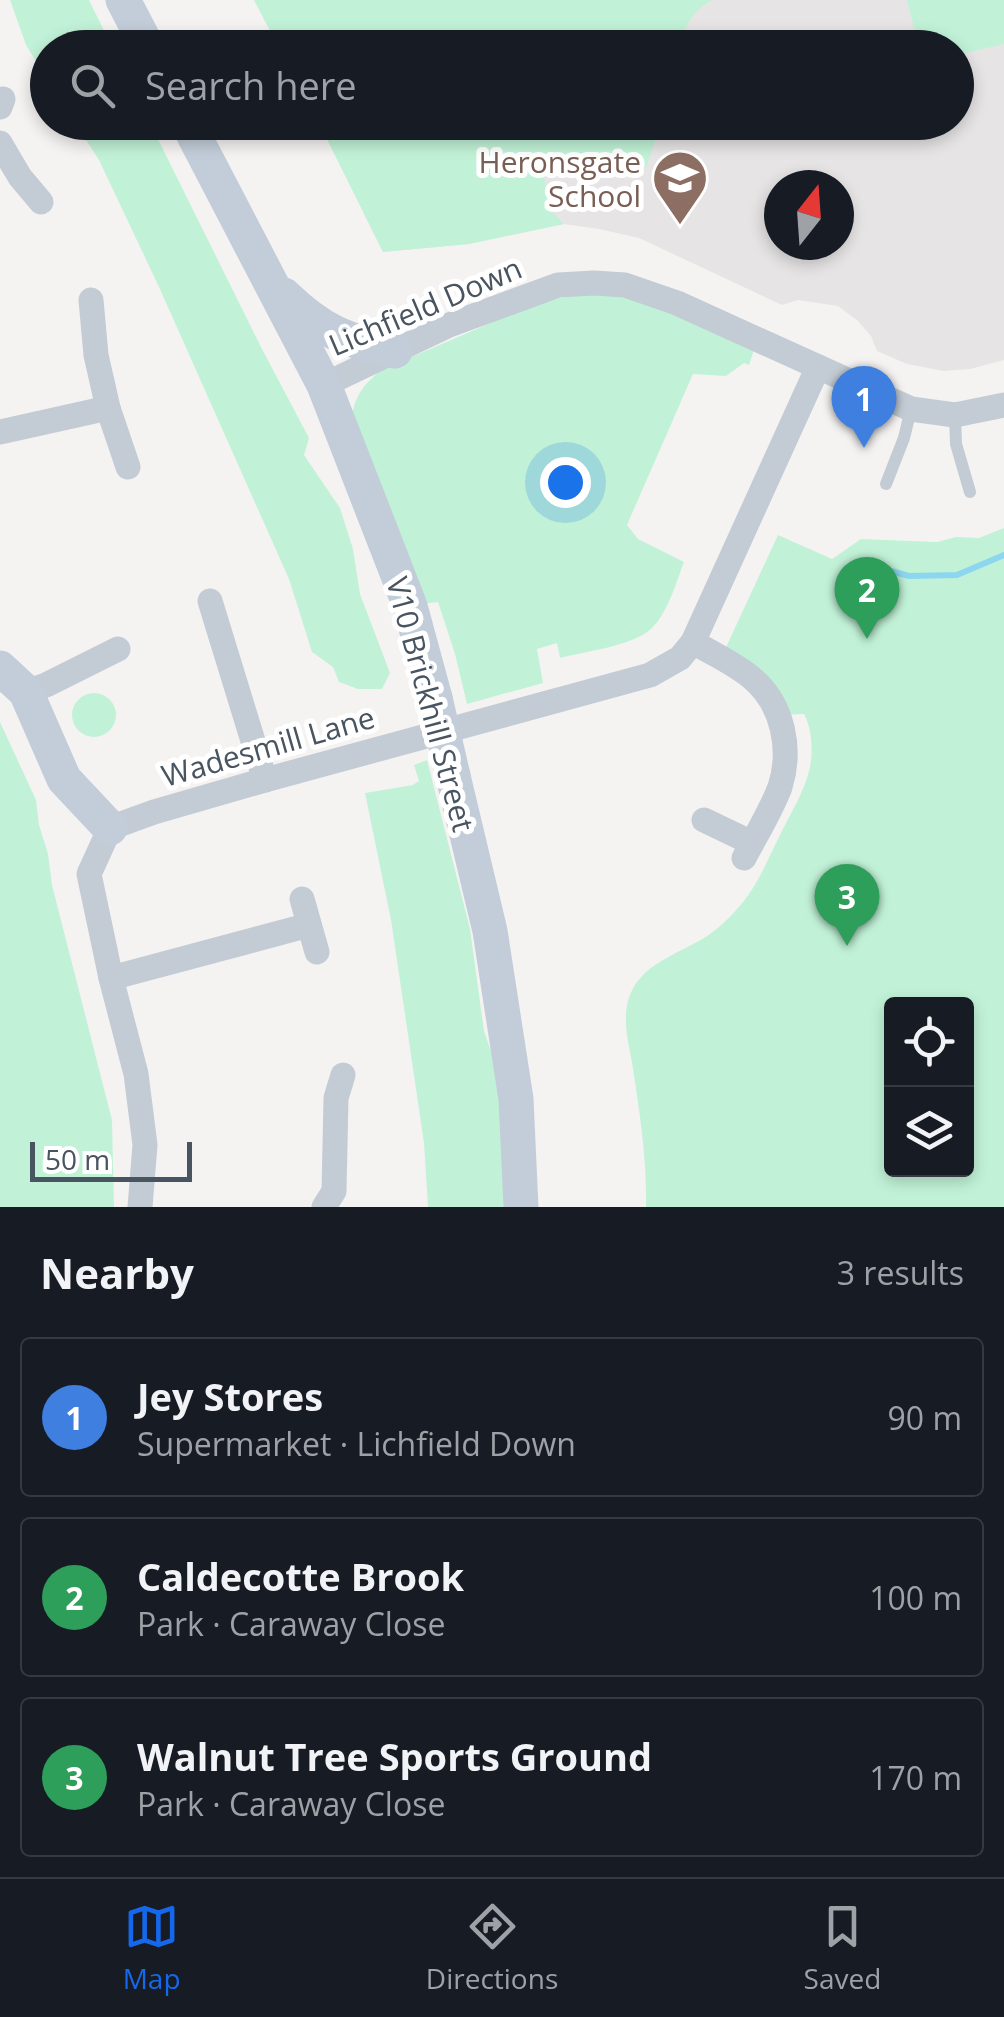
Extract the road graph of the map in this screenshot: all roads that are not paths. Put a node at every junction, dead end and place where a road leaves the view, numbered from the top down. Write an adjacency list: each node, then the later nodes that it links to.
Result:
1 (123, 0): 2 (street)
2 (139, 30)
3 (196, 140): 6 (street, V10 Brickhill Street)
4 (0, 143): 5 (street)
5 (41, 202)
6 (270, 280): 8 (street); 10 (street, V10 Brickhill Street)
7 (91, 300): 12 (street)
8 (395, 351): 9 (street, Lichfield Down); 10 (street, Lichfield Down)
9 (818, 367): 13 (street, Lichfield Down); 20 (street, Wadesmill Lane)
10 (324, 385): 34 (street, V10 Brickhill Street, bridge)
11 (1004, 405): 14 (street, Lichfield Down)
12 (108, 408): 15 (street); 16 (street)
13 (912, 409): 14 (street, Lichfield Down); 17 (lane)
14 (955, 415): 18 (lane)
15 (0, 432)
16 (128, 466)
17 (886, 484)
18 (970, 492)
19 (210, 600): 24 (street)
20 (693, 642): 24 (street, Wadesmill Lane); 25 (street)
21 (118, 649): 23 (street)
22 (0, 668): 23 (street)
23 (26, 692): 26 (street)
24 (265, 780): 26 (street, Wadesmill Lane)
25 (704, 820)
26 (110, 828): 30 (street)
27 (302, 900): 28 (street)
28 (310, 925): 29 (street); 30 (street)
29 (317, 952)
30 (111, 978): 32 (street)
31 (343, 1074): 33 (street)
32 (140, 1207)
33 (324, 1207)
34 (521, 1207)

